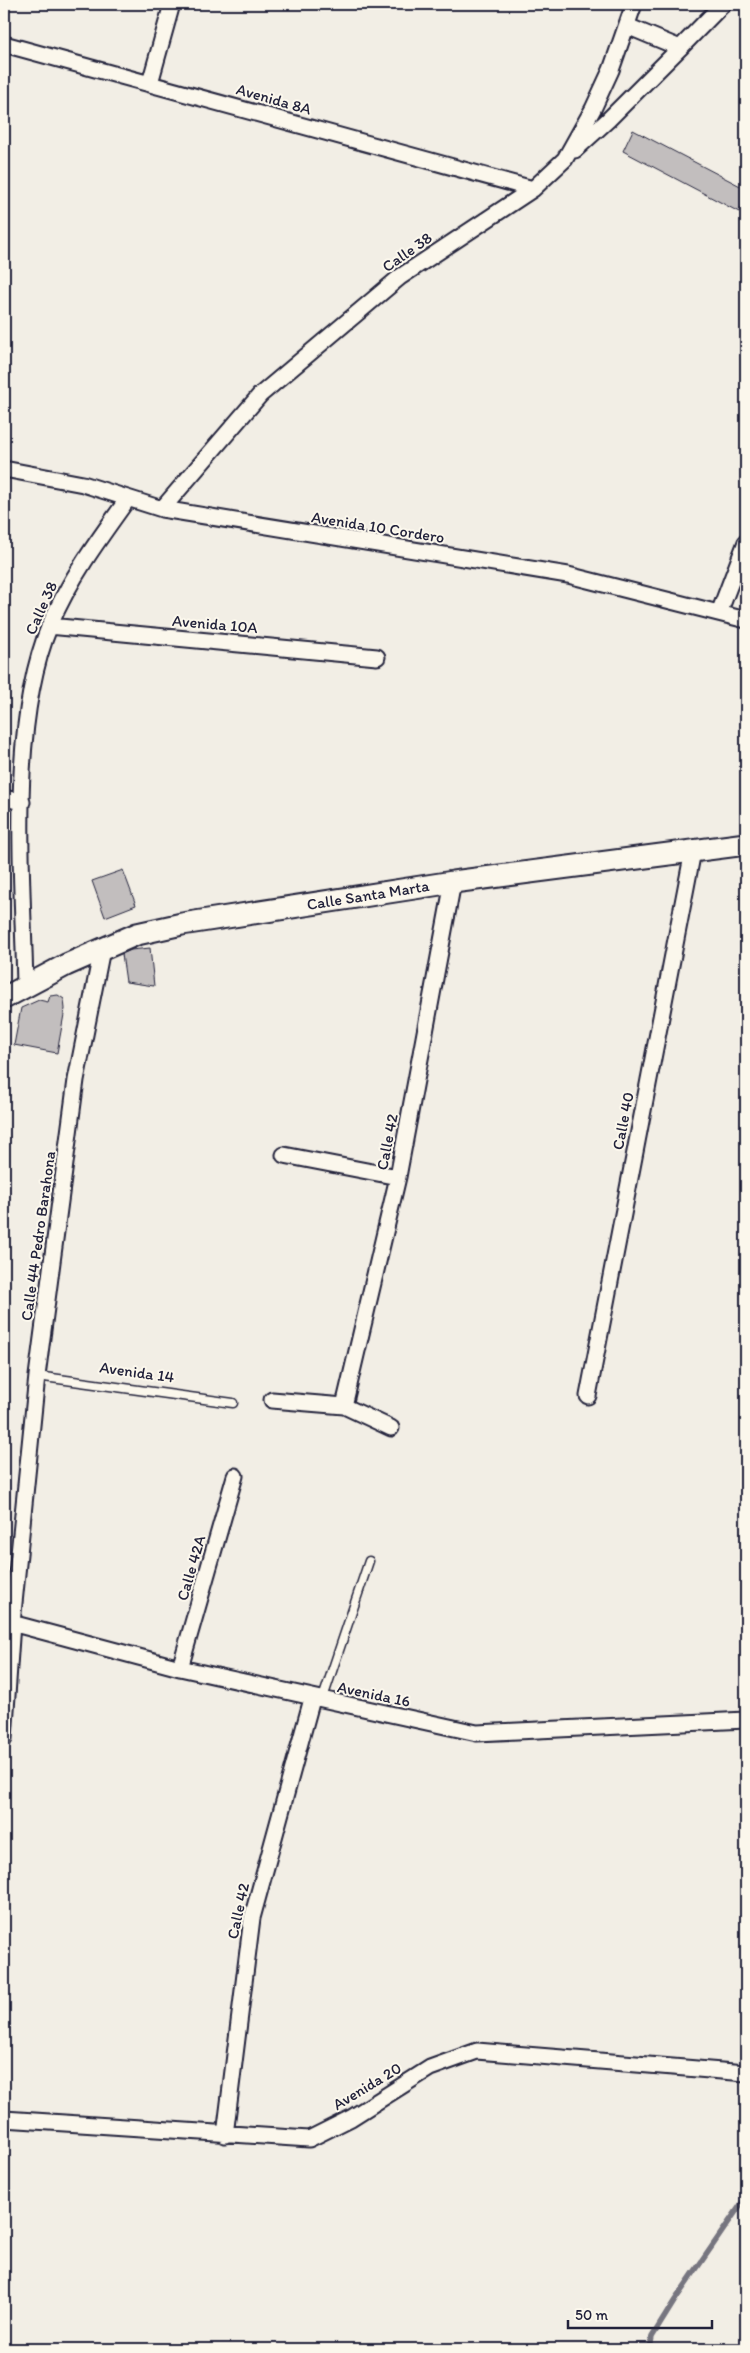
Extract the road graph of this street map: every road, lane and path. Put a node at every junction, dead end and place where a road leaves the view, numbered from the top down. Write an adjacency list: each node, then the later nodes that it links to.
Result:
1 (172, 4): 7 (street)
2 (634, 4): 4 (street, Calle 38)
3 (723, 4): 6 (street)
4 (627, 26): 6 (street); 8 (street, Calle 38)
5 (4, 44): 7 (street, Avenida 8A)
6 (680, 48): 8 (street)
7 (150, 82): 9 (street, Avenida 8A)
8 (565, 159): 9 (street, Calle 38)
9 (534, 189): 12 (street, Calle 38)
10 (4, 469): 11 (street, Avenida 10 Cordero)
11 (126, 500): 12 (street, Avenida 10 Cordero); 16 (street, Calle 38)
12 (162, 509): 14 (street, Avenida 10 Cordero)
13 (746, 542): 14 (street)
14 (719, 613): 15 (street, Avenida 10 Cordero)
15 (746, 620)
16 (49, 626): 17 (street, Avenida 10A); 19 (street, Calle 38)
17 (377, 657)
18 (4, 798): 19 (street)
19 (22, 802): 24 (street, Calle 38)
20 (746, 844): 21 (street, Calle Santa Marta)
21 (693, 851): 22 (street, Calle Santa Marta); 29 (street, Calle 40)
22 (453, 882): 23 (street, Calle Santa Marta); 27 (street, Calle 42)
23 (102, 949): 24 (street, Calle Santa Marta); 28 (street, Calle 44 Pedro Barahona)
24 (25, 986): 25 (street, Calle Santa Marta)
25 (4, 998)
26 (284, 1155): 27 (street)
27 (398, 1177): 32 (street, Calle 42)
28 (36, 1376): 31 (lane, Avenida 14); 36 (street, Calle 44 Pedro Barahona)
29 (588, 1396)
30 (272, 1400): 32 (street)
31 (233, 1403)
32 (344, 1406): 33 (street)
33 (391, 1428)
34 (235, 1476): 37 (street, Calle 42A)
35 (368, 1561): 38 (lane, Calle 42)
36 (8, 1622): 37 (street, Avenida 16); 40 (street, Calle 44 Pedro Barahona)
37 (180, 1668): 38 (street, Avenida 16)
38 (317, 1700): 39 (street, Avenida 16); 43 (street, Calle 42)
39 (746, 1720)
40 (4, 1739)
41 (746, 2073): 43 (street, Avenida 20)
42 (4, 2119): 43 (street, Avenida 20)
43 (225, 2135)

